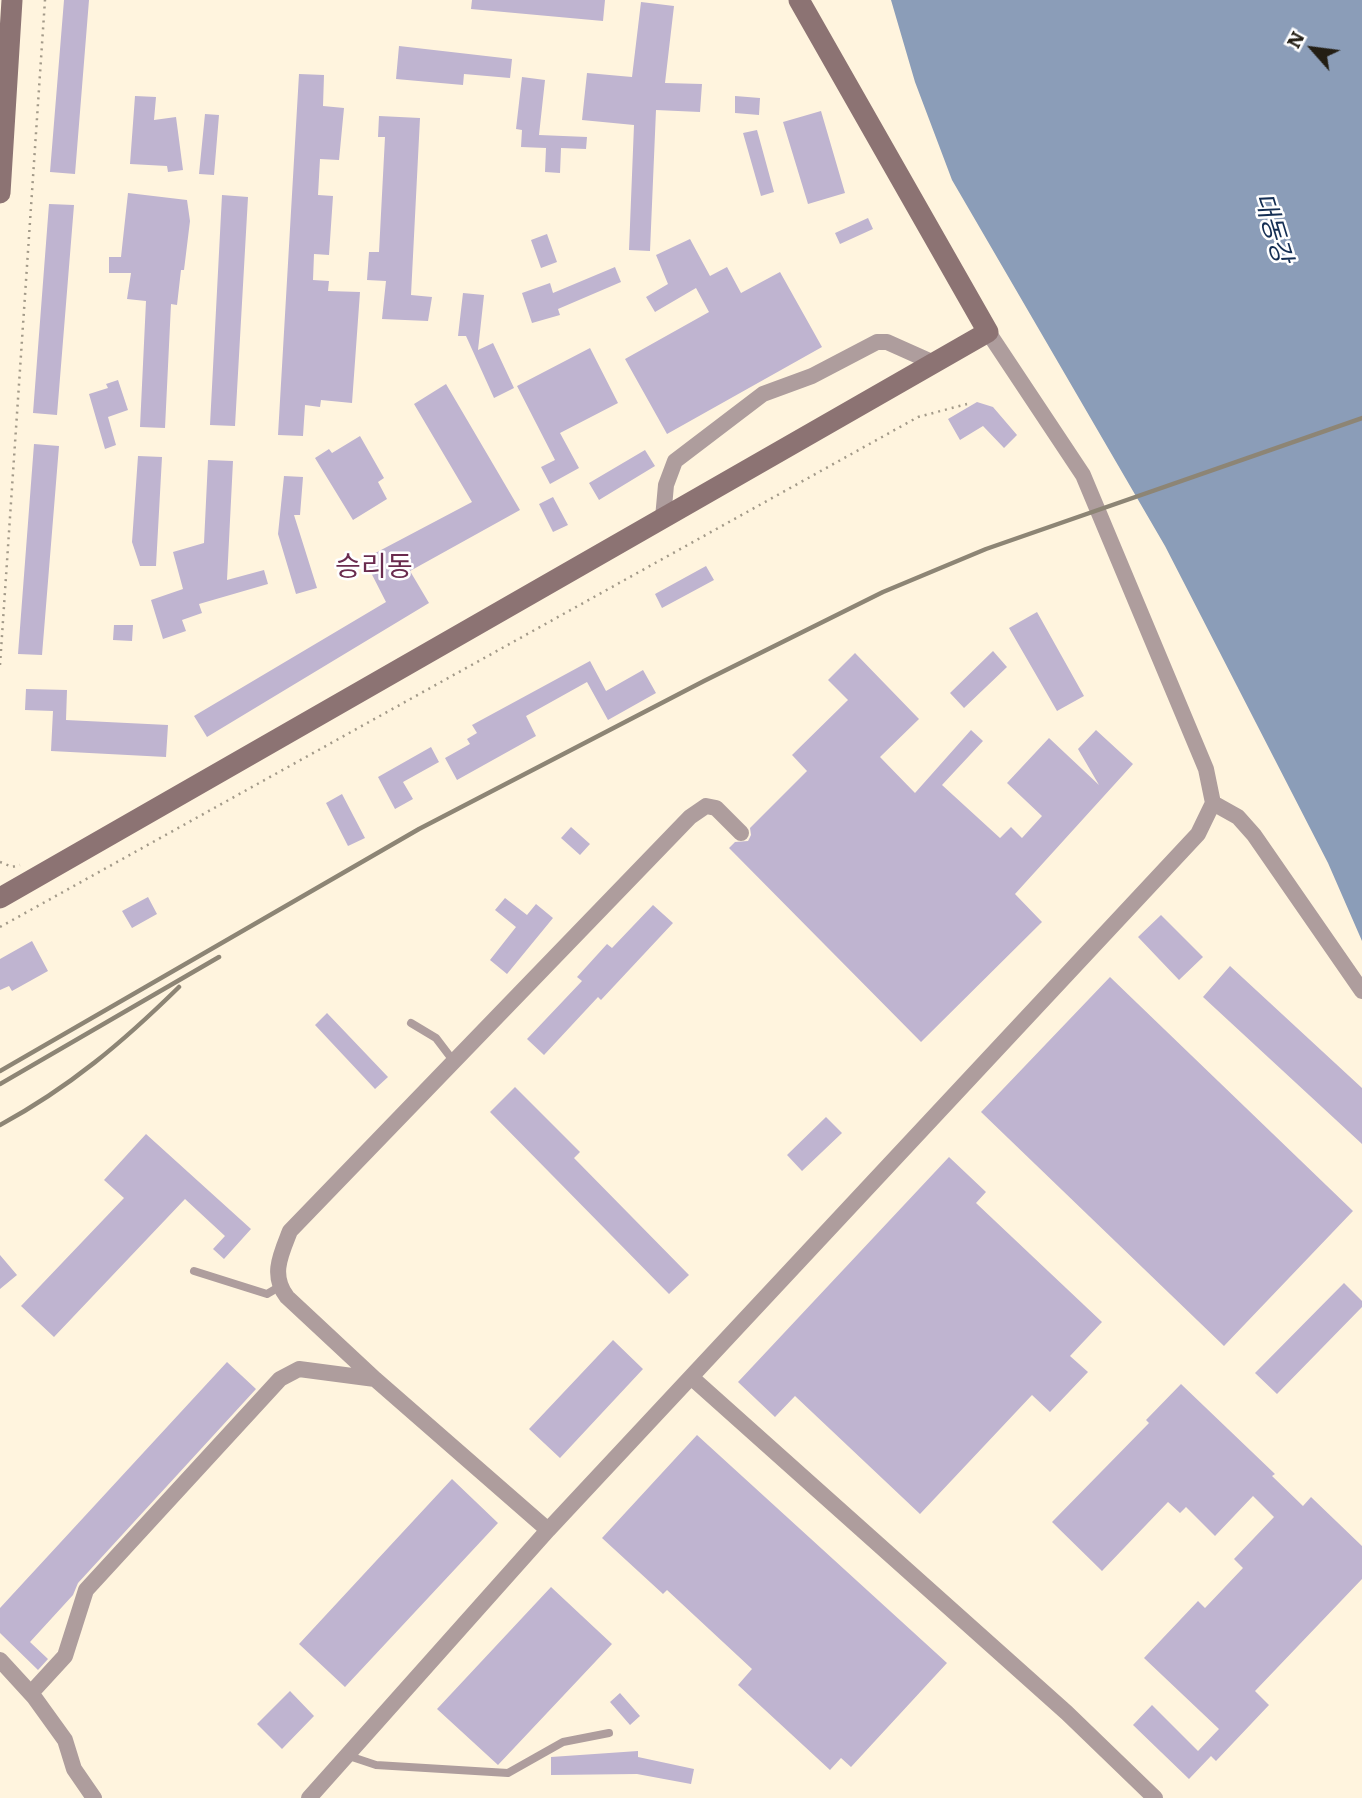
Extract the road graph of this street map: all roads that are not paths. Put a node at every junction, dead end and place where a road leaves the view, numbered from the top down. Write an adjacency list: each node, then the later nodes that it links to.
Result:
1 (12, 0): 3 (main road)
2 (799, 0): 4 (main road)
3 (0, 194)
4 (988, 332): 5 (main road); 7 (street)
5 (934, 363): 6 (main road); 6 (street)
6 (663, 518): 9 (main road)
7 (1213, 803): 10 (street); 15 (street)
8 (741, 832): 12 (street)
9 (0, 898)
10 (1362, 991)
11 (411, 1023): 12 (lane)
12 (455, 1063): 14 (street)
13 (194, 1271): 14 (lane)
14 (279, 1287): 16 (street)
15 (691, 1377): 17 (street); 24 (street)
16 (375, 1379): 17 (street); 19 (street)
17 (548, 1530): 21 (street)
18 (0, 1660): 19 (street)
19 (31, 1693): 22 (street)
20 (609, 1733): 21 (lane)
21 (346, 1755): 23 (street)
22 (94, 1798)
23 (309, 1798)
24 (1155, 1798)

